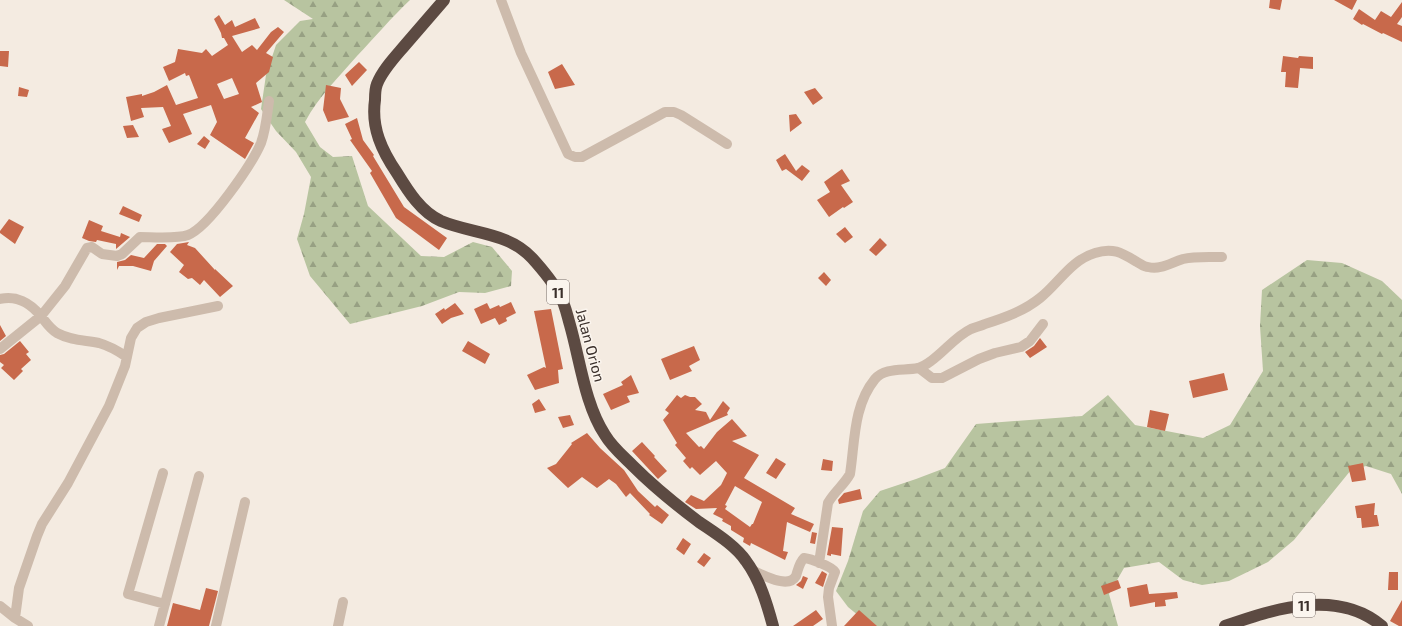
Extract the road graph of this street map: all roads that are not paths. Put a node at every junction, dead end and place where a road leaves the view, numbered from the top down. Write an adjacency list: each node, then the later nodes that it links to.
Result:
1 (444, 0): 17 (highway, Jalan Orion / 11)
2 (501, 0): 4 (street)
3 (269, 101): 8 (street)
4 (727, 144)
5 (1222, 257): 12 (street)
6 (0, 299): 8 (street)
7 (218, 306): 11 (street)
8 (41, 316): 10 (street); 11 (street)
9 (1043, 324): 12 (street)
10 (0, 349)
11 (127, 357): 21 (street)
12 (919, 368): 16 (street)
13 (163, 473): 19 (street)
14 (199, 476): 19 (street)
15 (245, 502): 24 (street)
16 (819, 563): 17 (street); 27 (street)
17 (752, 570): 26 (highway, Jalan Orion / 11)
18 (343, 602): 25 (street)
19 (165, 604): 23 (street)
20 (0, 606): 21 (street)
21 (15, 618): 22 (street)
22 (28, 626)
23 (159, 626)
24 (216, 626)
25 (338, 626)
26 (773, 626)
27 (832, 626)
28 (1225, 626): 29 (highway, 11)
29 (1382, 626)

